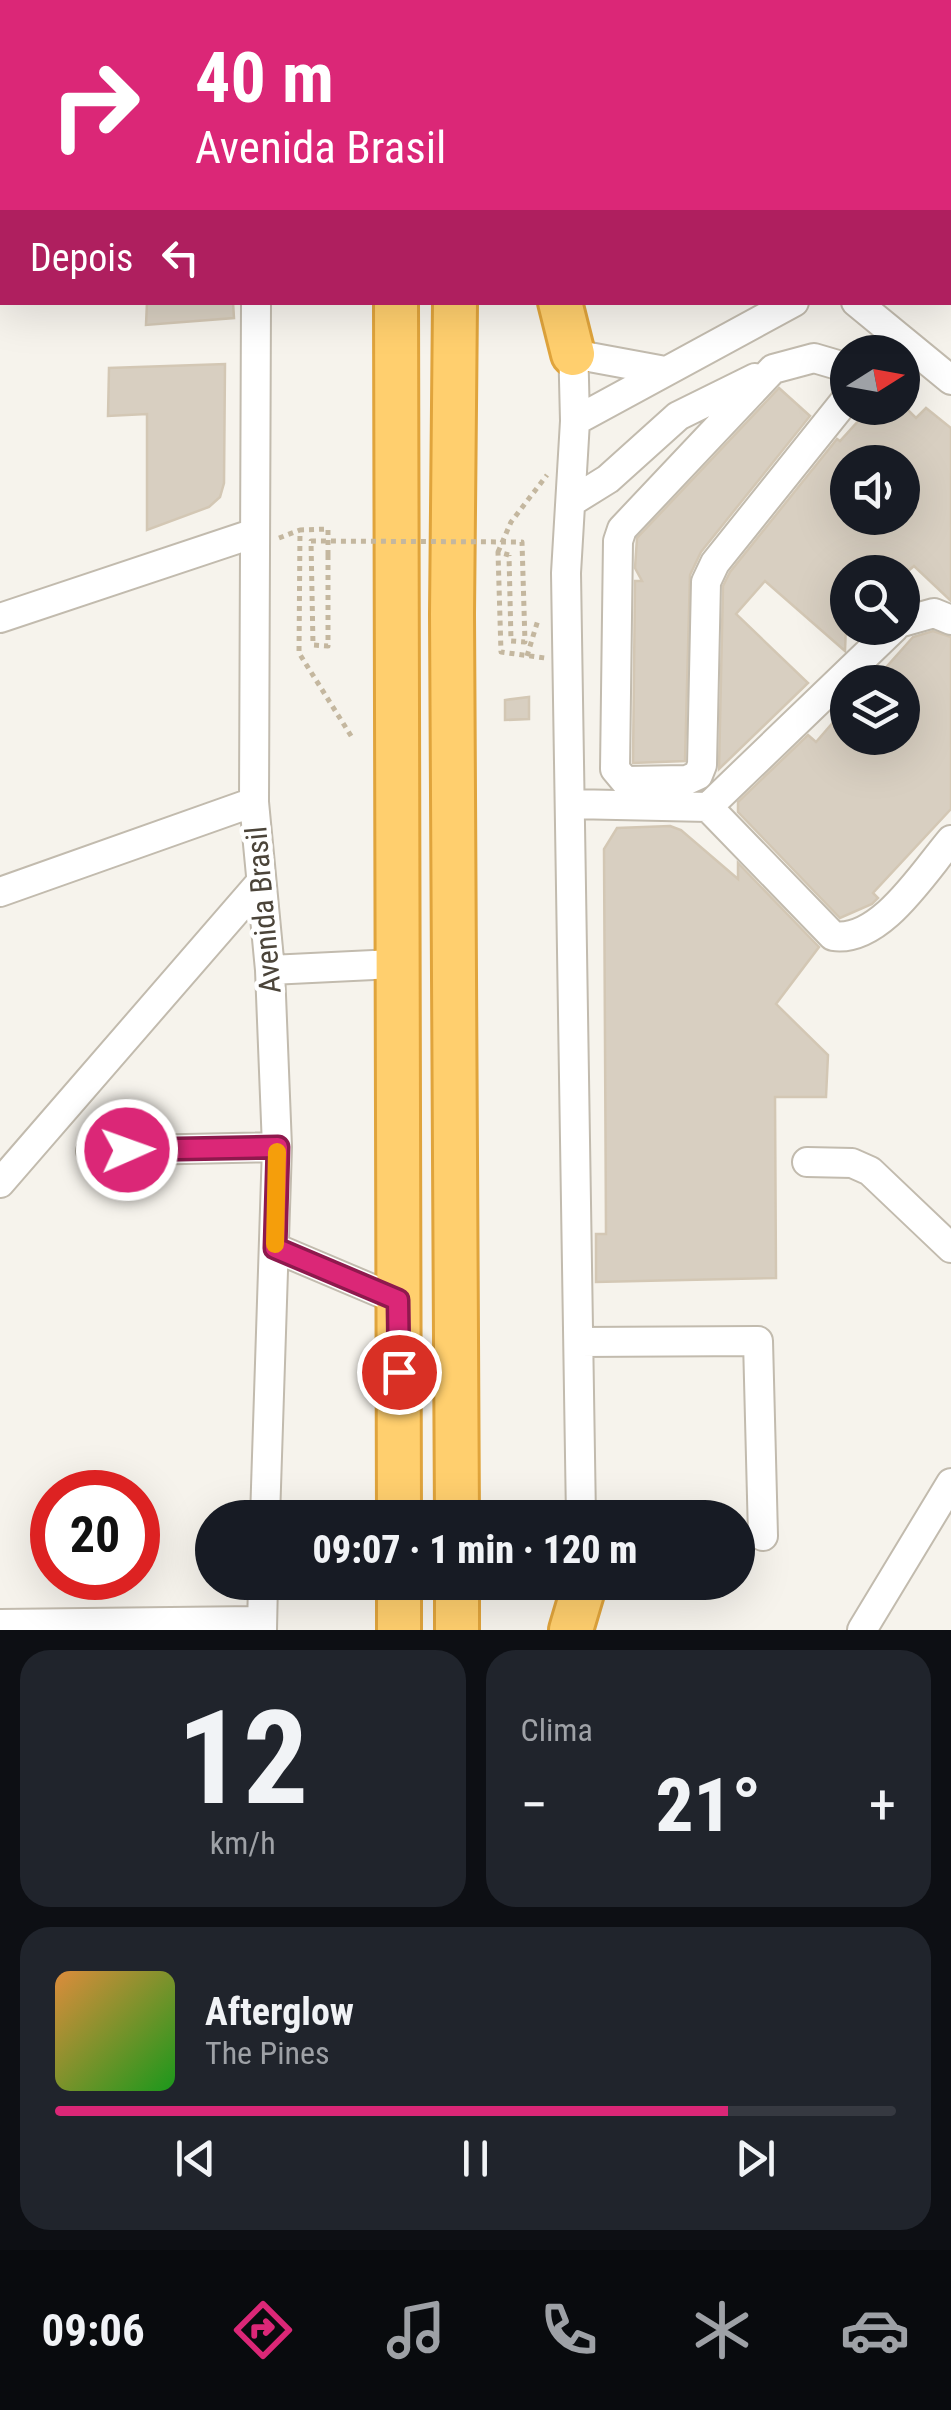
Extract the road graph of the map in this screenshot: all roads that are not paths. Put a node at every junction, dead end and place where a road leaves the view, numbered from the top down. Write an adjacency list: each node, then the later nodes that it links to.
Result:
1 (256, 305): 18 (street, Avenida Brasil)
2 (396, 305): 29 (highway)
3 (455, 305): 42 (highway)
4 (561, 305): 8 (highway)
5 (573, 305): 8 (street)
6 (788, 305): 11 (street)
7 (860, 305): 12 (street)
8 (573, 354): 11 (street); 14 (street)
9 (830, 363): 10 (street)
10 (773, 369): 13 (street); 15 (street)
11 (665, 370): 14 (street)
12 (951, 380)
13 (830, 419)
14 (575, 422): 16 (street)
15 (642, 447): 16 (street); 17 (street)
16 (572, 468): 17 (street)
17 (571, 502): 24 (street)
18 (254, 533): 20 (street); 23 (street, Avenida Brasil)
19 (920, 615): 21 (street)
20 (0, 618)
21 (951, 620)
22 (876, 645): 25 (street)
23 (254, 802): 27 (street, Avenida Brasil); 28 (street)
24 (571, 804): 25 (street); 38 (street)
25 (708, 807): 26 (street)
26 (951, 840)
27 (261, 882): 30 (street, Avenida Brasil); 34 (street)
28 (0, 892)
29 (394, 964): 30 (street); 37 (highway)
30 (270, 970): 31 (street, Avenida Brasil)
31 (278, 1147): 32 (street); 35 (street, Avenida Brasil)
32 (91, 1151)
33 (806, 1162): 36 (street)
34 (0, 1183)
35 (275, 1248): 37 (street); 40 (street, Avenida Brasil)
36 (951, 1248)
37 (398, 1300): 41 (highway)
38 (578, 1342): 43 (street); 44 (street)
39 (951, 1483): 52 (street)
40 (267, 1500)
41 (399, 1500)
42 (457, 1500)
43 (581, 1500)
44 (763, 1536)
45 (263, 1600): 49 (street)
46 (398, 1600): 50 (highway)
47 (457, 1600): 51 (highway)
48 (0, 1624): 49 (street)
49 (262, 1626)
50 (398, 1630)
51 (457, 1630)
52 (862, 1630)

